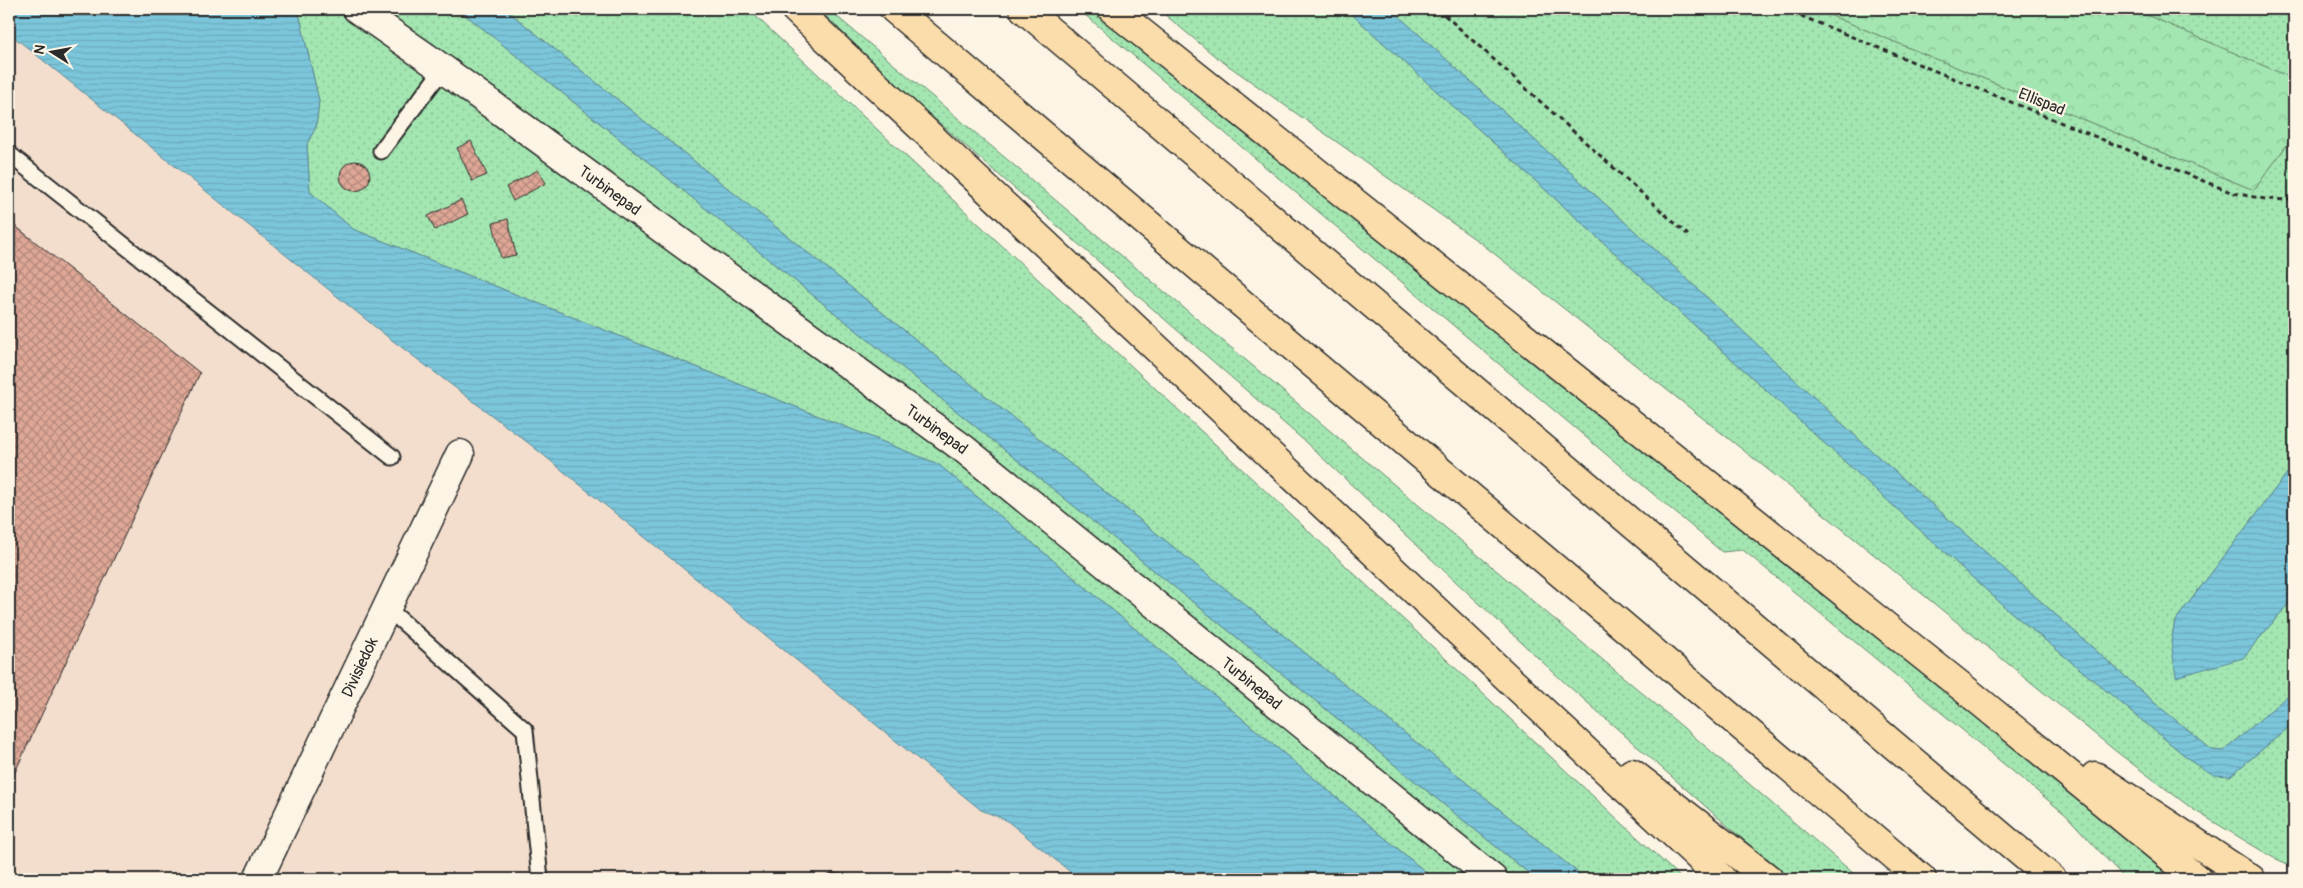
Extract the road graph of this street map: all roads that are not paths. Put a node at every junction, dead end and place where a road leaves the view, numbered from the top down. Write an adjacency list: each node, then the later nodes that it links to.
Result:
1 (357, 9): 6 (street, Turbinepad)
2 (795, 9): 12 (highway)
3 (894, 9): 19 (highway)
4 (1024, 9): 20 (highway)
5 (1112, 9): 13 (highway)
6 (443, 69): 7 (lane); 16 (street, Turbinepad)
7 (381, 151)
8 (9, 154): 10 (lane)
9 (460, 454): 11 (street, Divisiedok)
10 (392, 457)
11 (387, 608): 14 (street, Divisiedok); 15 (lane)
12 (1518, 686): 17 (highway); 18 (highway)
13 (1967, 691): 21 (highway); 22 (highway)
14 (258, 879)
15 (540, 879)
16 (1493, 879)
17 (1722, 879)
18 (1769, 879)
19 (1922, 879)
20 (2052, 879)
21 (2197, 879)
22 (2251, 879)

